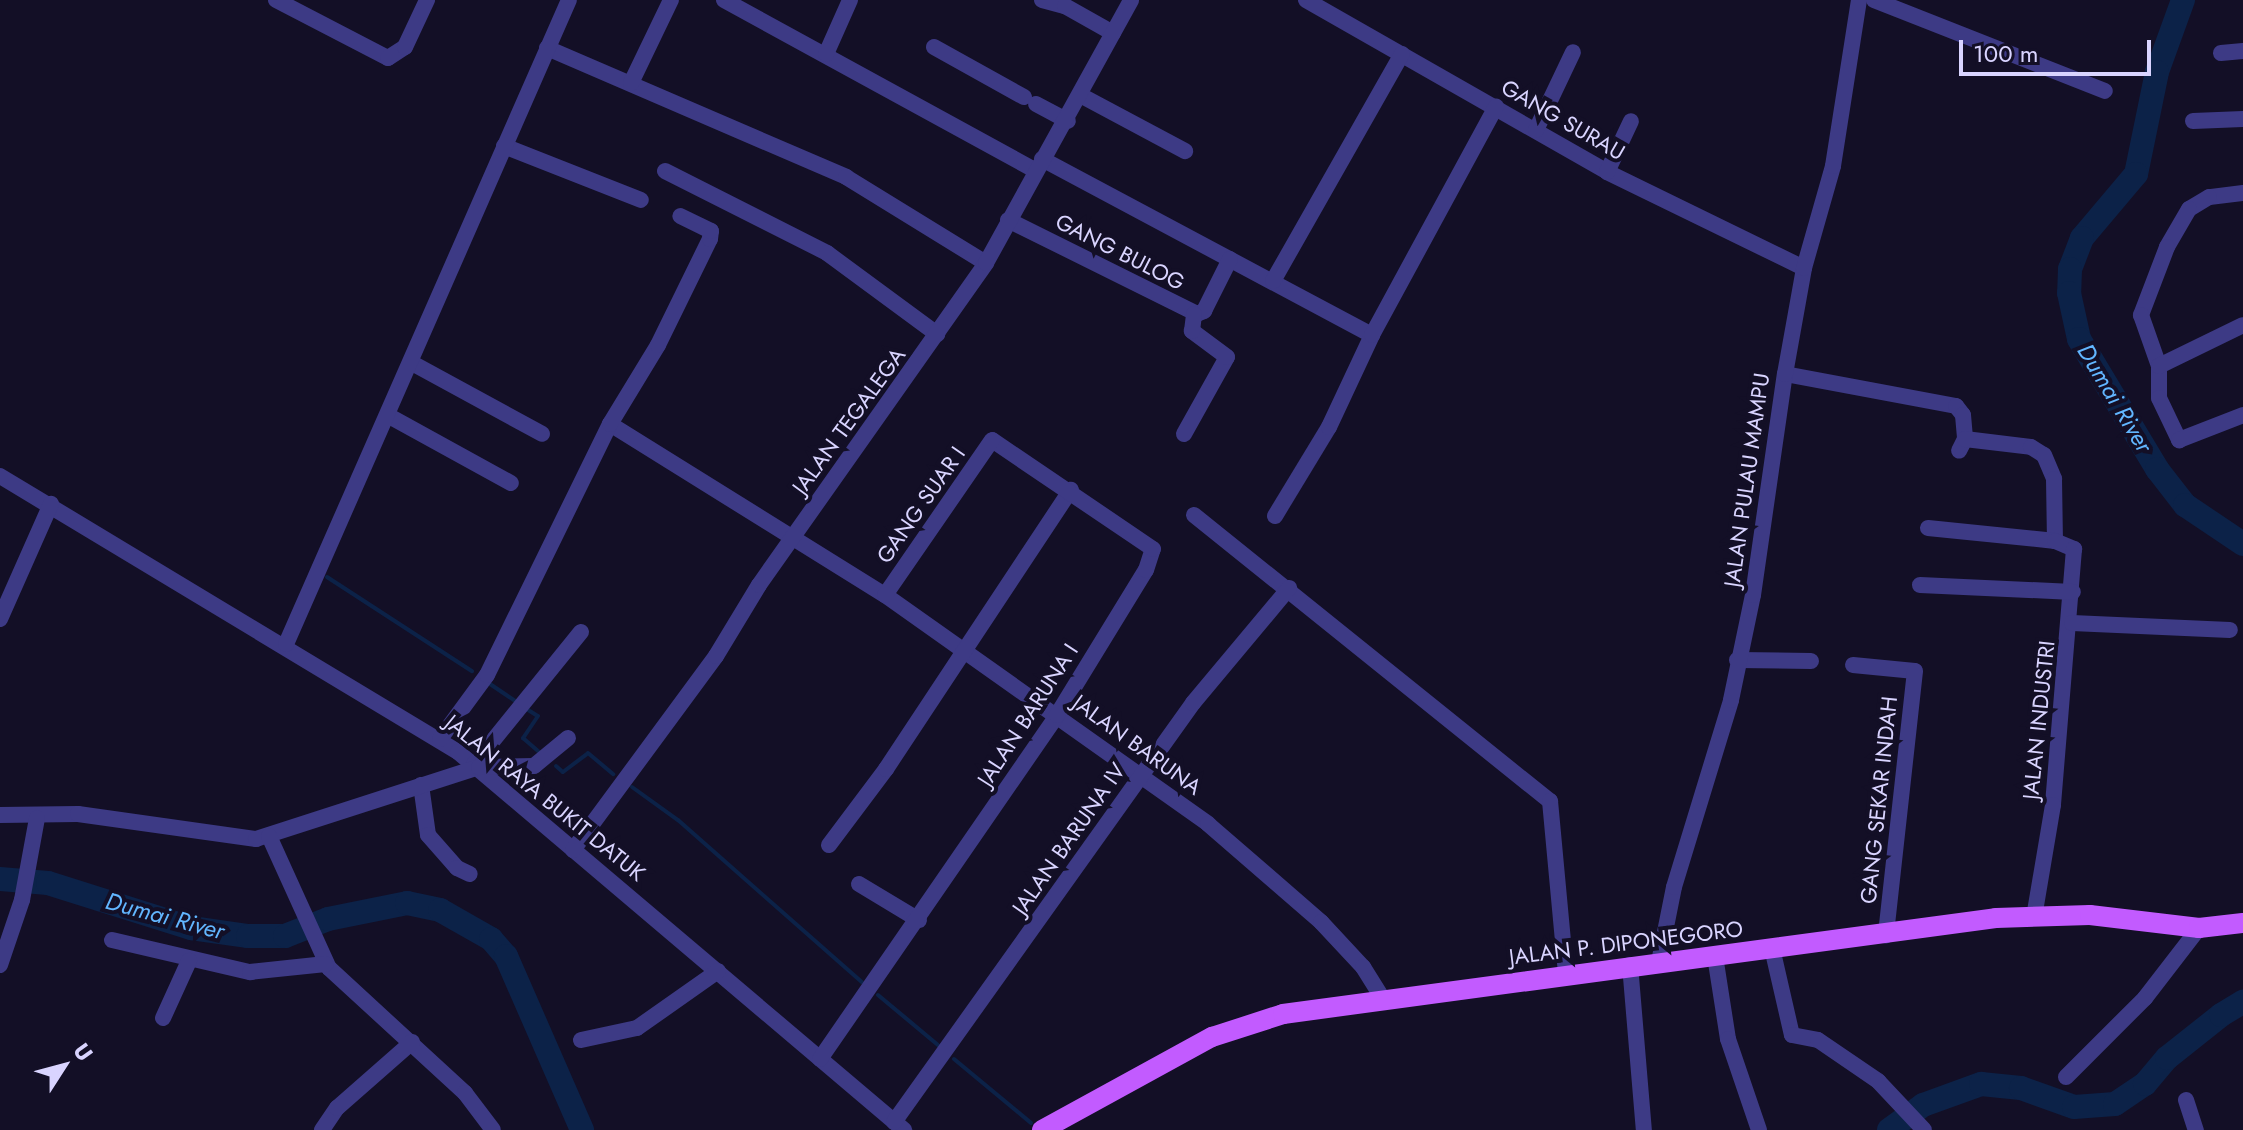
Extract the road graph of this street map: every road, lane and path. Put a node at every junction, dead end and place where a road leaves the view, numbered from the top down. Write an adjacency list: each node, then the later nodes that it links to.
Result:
1 (276, 0): 2 (street)
2 (427, 0)
3 (569, 0): 14 (street)
4 (671, 0): 20 (street)
5 (724, 0): 18 (street)
6 (850, 0): 18 (street)
7 (1042, 0): 12 (street)
8 (1131, 0): 12 (street, JALAN TEGALEGA)
9 (1306, 0): 19 (street, GANG SURAU)
10 (1859, 0): 40 (street, JALAN PULAU MAMPU)
11 (1874, 0): 21 (street)
12 (1113, 33): 22 (street, JALAN TEGALEGA)
13 (934, 47): 25 (street)
14 (547, 48): 20 (street); 29 (street)
15 (2243, 51): 17 (street)
16 (1573, 52): 28 (street)
17 (2221, 53)
18 (826, 54): 31 (street)
19 (1402, 54): 23 (street, GANG SURAU); 41 (street)
20 (631, 83): 39 (street)
21 (2105, 91)
22 (1082, 96): 25 (street, JALAN TEGALEGA); 30 (street)
23 (1496, 107): 28 (street, GANG SURAU); 45 (street)
24 (2243, 119): 27 (street)
25 (1068, 121): 31 (street, JALAN TEGALEGA)
26 (1631, 121): 33 (street)
27 (2193, 121)
28 (1536, 130): 33 (street, GANG SURAU)
29 (504, 146): 35 (street); 46 (street)
30 (1185, 151)
31 (1038, 165): 37 (street, JALAN TEGALEGA); 38 (street)
32 (665, 171): 44 (street)
33 (1607, 172): 40 (street, GANG SURAU)
34 (2243, 193): 47 (street)
35 (641, 200)
36 (680, 216): 51 (street)
37 (1008, 220): 39 (street, JALAN TEGALEGA); 42 (street, GANG BULOG)
38 (1230, 259): 41 (street); 42 (street, GANG BULOG)
39 (986, 263): 44 (street, JALAN TEGALEGA)
40 (1804, 268): 48 (street, JALAN PULAU MAMPU)
41 (1273, 281): 45 (street)
42 (1194, 314): 53 (street)
43 (2243, 325): 47 (street)
44 (937, 334): 62 (street, JALAN TEGALEGA)
45 (1372, 335): 60 (street)
46 (412, 363): 50 (street); 52 (street)
47 (2159, 366): 49 (street)
48 (1785, 374): 63 (street); 74 (street, JALAN PULAU MAMPU)
49 (2243, 415)
50 (389, 416): 56 (street); 72 (street)
51 (610, 424): 62 (street, JALAN BARUNA); 79 (street)
52 (542, 434)
53 (1184, 434)
54 (992, 440): 57 (street, JALAN BARUNA I); 67 (street, GANG SUAR I)
55 (0, 476): 58 (street, JALAN RAYA BUKIT DATUK)
56 (511, 483)
57 (1071, 490): 73 (street); 77 (street, JALAN BARUNA I)
58 (51, 504): 68 (street); 72 (street, JALAN RAYA BUKIT DATUK)
59 (1194, 515): 65 (street)
60 (1275, 516)
61 (1928, 528): 63 (street)
62 (793, 538): 67 (street, JALAN BARUNA); 87 (street, JALAN TEGALEGA)
63 (2055, 541): 66 (street, JALAN INDUSTRI)
64 (1920, 585): 66 (street)
65 (1289, 588): 81 (street, JALAN BARUNA IV); 104 (street)
66 (2073, 592): 69 (street, JALAN INDUSTRI)
67 (885, 595): 73 (street, JALAN BARUNA)
68 (0, 619)
69 (2072, 623): 70 (street); 90 (street, JALAN INDUSTRI)
70 (2230, 630)
71 (581, 632): 80 (street)
72 (286, 644): 79 (street, JALAN RAYA BUKIT DATUK)
73 (965, 651): 77 (street, JALAN BARUNA); 86 (street)
74 (1737, 660): 75 (street); 99 (street, JALAN PULAU MAMPU)
75 (1811, 661)
76 (1853, 665): 94 (street, GANG SEKAR INDAH)
77 (1057, 715): 81 (street, JALAN BARUNA); 91 (street, JALAN BARUNA I)
78 (568, 738): 80 (street)
79 (440, 739): 80 (street, JALAN RAYA BUKIT DATUK)
80 (476, 766): 82 (street); 87 (street, JALAN RAYA BUKIT DATUK)
81 (1140, 775): 105 (street, JALAN BARUNA); 112 (street, JALAN BARUNA IV)
82 (421, 785): 85 (street); 88 (street)
83 (0, 815): 84 (street)
84 (37, 818): 85 (street); 101 (street)
85 (269, 836): 100 (street)
86 (829, 845)
87 (573, 850): 103 (street, JALAN RAYA BUKIT DATUK)
88 (470, 874)
89 (859, 884): 91 (street)
90 (2034, 917): 93 (main road, JALAN P. DIPONEGORO); 94 (main road, JALAN P. DIPONEGORO)
91 (919, 920): 109 (street, JALAN BARUNA I)
92 (2243, 923): 93 (main road, JALAN P. DIPONEGORO)
93 (2199, 928): 110 (street)
94 (1886, 935): 96 (main road, JALAN P. DIPONEGORO)
95 (112, 940): 98 (street)
96 (1772, 948): 97 (main road, JALAN P. DIPONEGORO); 118 (street)
97 (1715, 956): 99 (main road, JALAN P. DIPONEGORO); 117 (street)
98 (189, 961): 100 (street); 106 (street)
99 (1659, 962): 102 (main road, JALAN P. DIPONEGORO)
100 (326, 964): 108 (street)
101 (0, 965)
102 (1630, 965): 104 (main road, JALAN P. DIPONEGORO); 116 (street)
103 (718, 971): 107 (street); 109 (street, JALAN RAYA BUKIT DATUK)
104 (1566, 974): 105 (main road, JALAN P. DIPONEGORO)
105 (1383, 999): 115 (main road, JALAN P. DIPONEGORO)
106 (163, 1018)
107 (581, 1040)
108 (412, 1042): 113 (street); 114 (street)
109 (820, 1059): 112 (street, JALAN RAYA BUKIT DATUK)
110 (2066, 1077)
111 (2186, 1100): 119 (street)
112 (899, 1126)
113 (322, 1130)
114 (493, 1130)
115 (1042, 1130)
116 (1644, 1130)
117 (1759, 1130)
118 (1924, 1130)
119 (2196, 1130)

